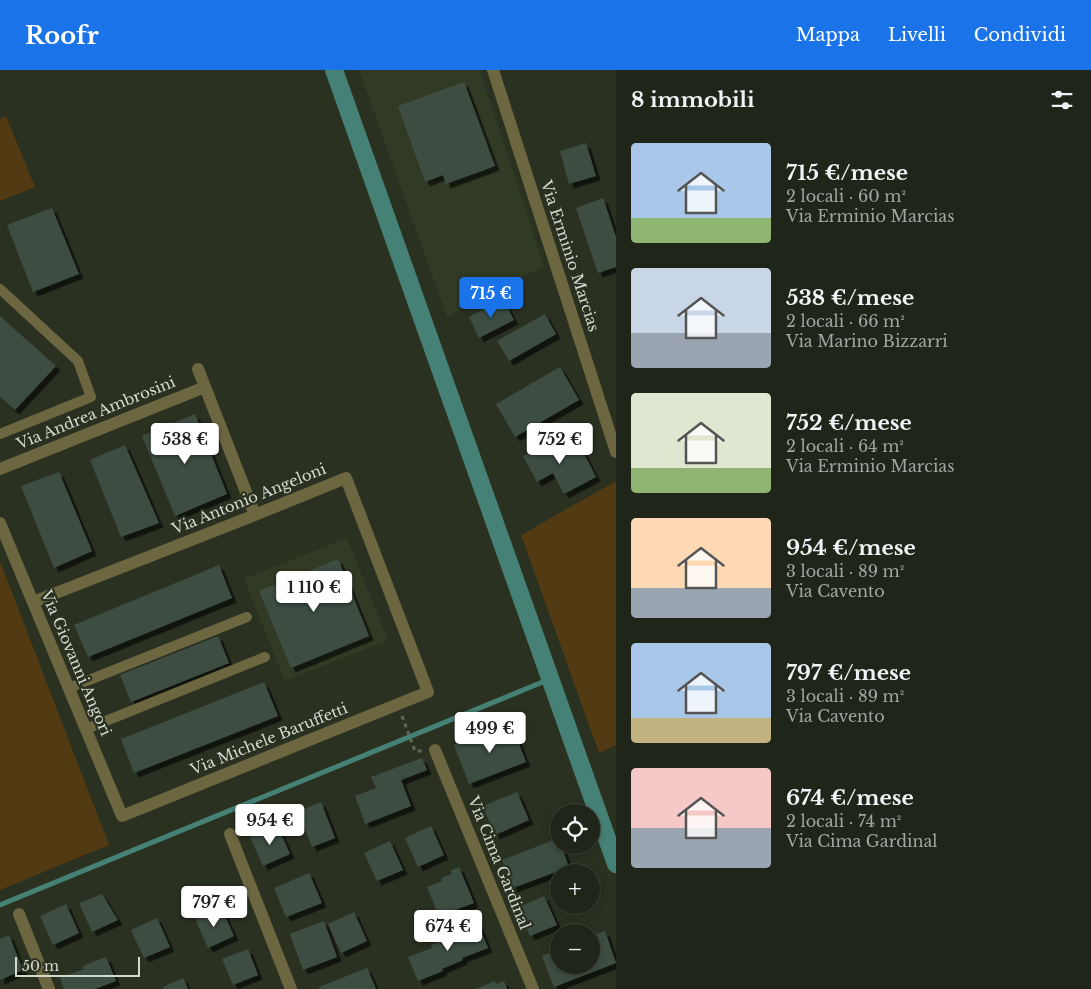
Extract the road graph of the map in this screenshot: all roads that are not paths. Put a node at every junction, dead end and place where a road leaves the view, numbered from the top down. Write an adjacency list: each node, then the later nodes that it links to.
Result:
1 (493, 70): 6 (street, Via Erminio Marcias)
2 (0, 289): 5 (lane)
3 (198, 369): 4 (street)
4 (205, 387): 7 (street, Via Andrea Ambrosini); 8 (street)
5 (0, 434)
6 (616, 452)
7 (0, 469)
8 (255, 515): 10 (street, Via Antonio Angeloni); 14 (street, Via Antonio Angeloni)
9 (0, 523): 10 (street, Via Giovanni Angori)
10 (33, 602): 13 (street, Via Giovanni Angori)
11 (247, 617): 13 (lane)
12 (265, 657): 15 (lane)
13 (69, 688): 15 (street, Via Giovanni Angori)
14 (428, 692): 17 (street, Via Michele Baruffetti)
15 (86, 729): 17 (street, Via Giovanni Angori)
16 (435, 750): 22 (street, Via Cima Gardinal)
17 (122, 816)
18 (230, 834): 21 (street)
19 (19, 914): 20 (street)
20 (49, 989)
21 (291, 989)
22 (533, 989)

